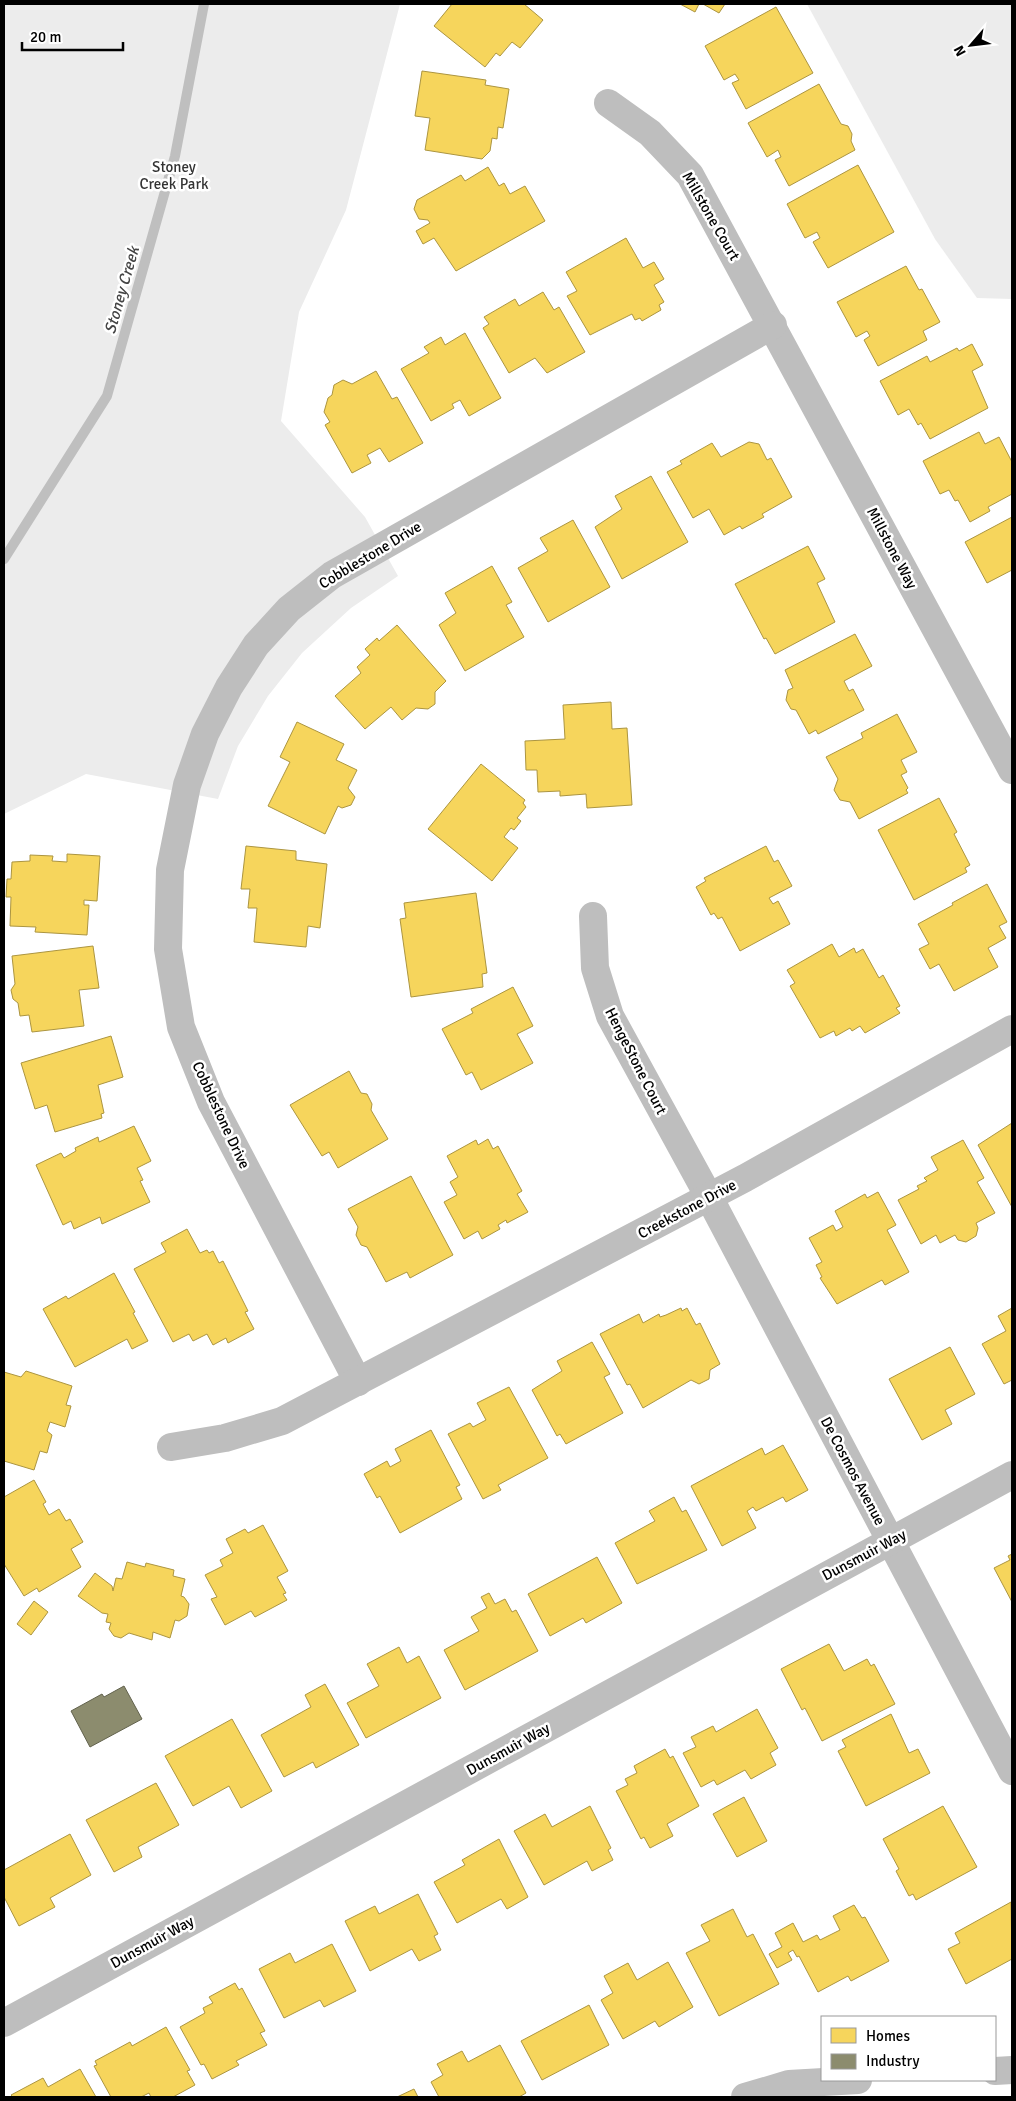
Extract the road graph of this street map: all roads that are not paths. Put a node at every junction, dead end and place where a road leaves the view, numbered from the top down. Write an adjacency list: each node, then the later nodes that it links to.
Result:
1 (608, 102): 2 (street, Millstone Court)
2 (773, 325): 3 (street, Millstone Way); 7 (street, Cobblestone Drive)
3 (1012, 770)
4 (593, 916): 6 (street, HengeStone Court)
5 (1012, 1029): 6 (street, Creekstone Drive)
6 (709, 1197): 7 (street, Creekstone Drive); 10 (street, De Cosmos Avenue)
7 (358, 1382): 8 (street, Creekstone Drive)
8 (171, 1447)
9 (1012, 1475): 10 (street, Dunsmuir Way)
10 (890, 1540): 11 (street, De Cosmos Avenue); 12 (street, Dunsmuir Way)
11 (1012, 1771)
12 (4, 2023)
13 (1012, 2070): 14 (street)
14 (996, 2071)
15 (841, 2081): 16 (street)
16 (745, 2097)

